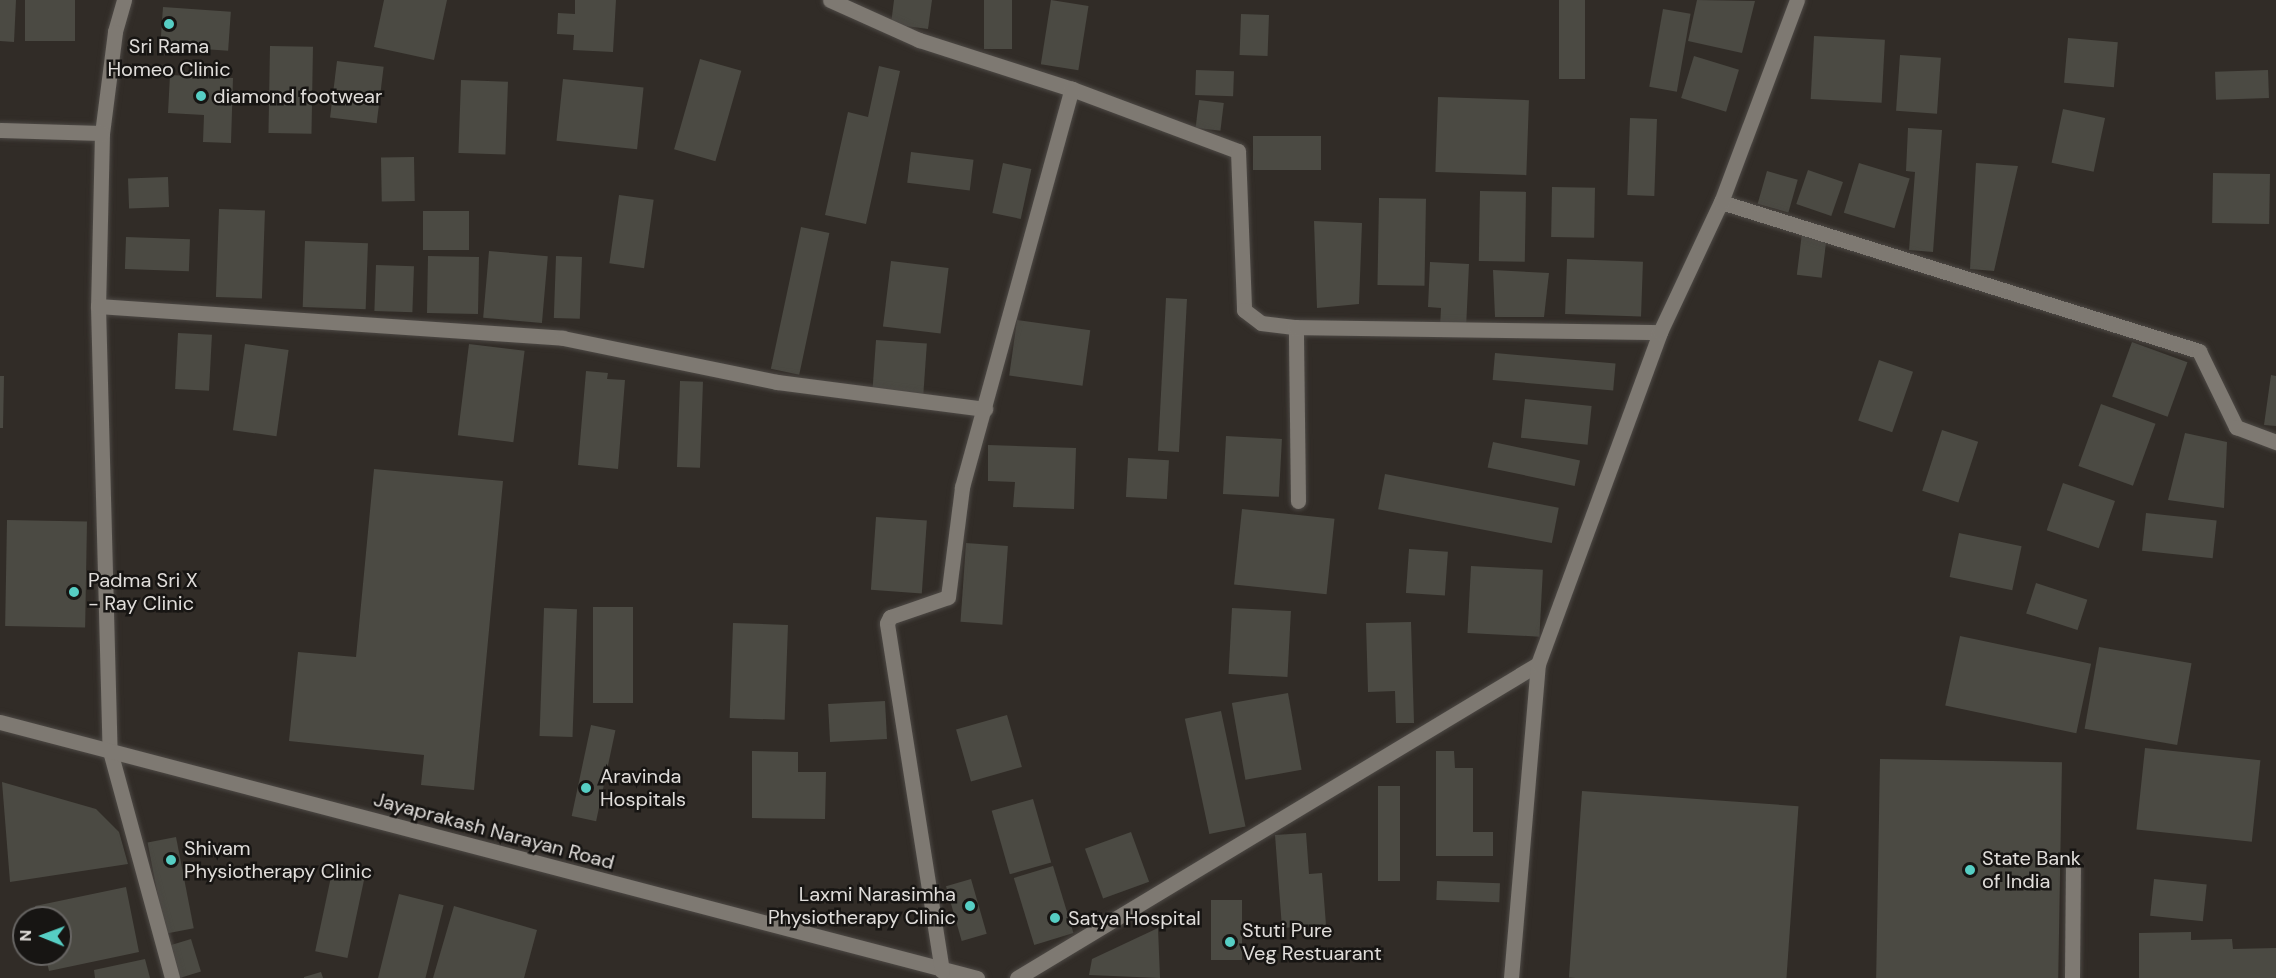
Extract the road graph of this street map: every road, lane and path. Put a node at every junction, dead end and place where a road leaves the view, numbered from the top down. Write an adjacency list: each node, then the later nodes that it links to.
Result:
1 (124, 0): 6 (street)
2 (830, 0): 4 (street)
3 (1797, 0): 7 (street)
4 (1072, 89): 9 (street); 11 (street)
5 (0, 130): 6 (street)
6 (102, 133): 8 (street)
7 (1721, 202): 10 (street); 12 (street)
8 (98, 306): 11 (street); 16 (street)
9 (1296, 327): 10 (street); 13 (street)
10 (1660, 332): 14 (street)
11 (985, 410): 18 (street)
12 (2276, 442)
13 (1298, 501)
14 (1538, 664): 20 (street); 21 (street)
15 (0, 723): 16 (street, Jayaprakash Narayan Road)
16 (110, 752): 18 (street, Jayaprakash Narayan Road); 19 (street)
17 (2073, 867): 22 (street)
18 (961, 976)
19 (172, 978)
20 (1017, 978)
21 (1511, 978)
22 (2072, 978)

